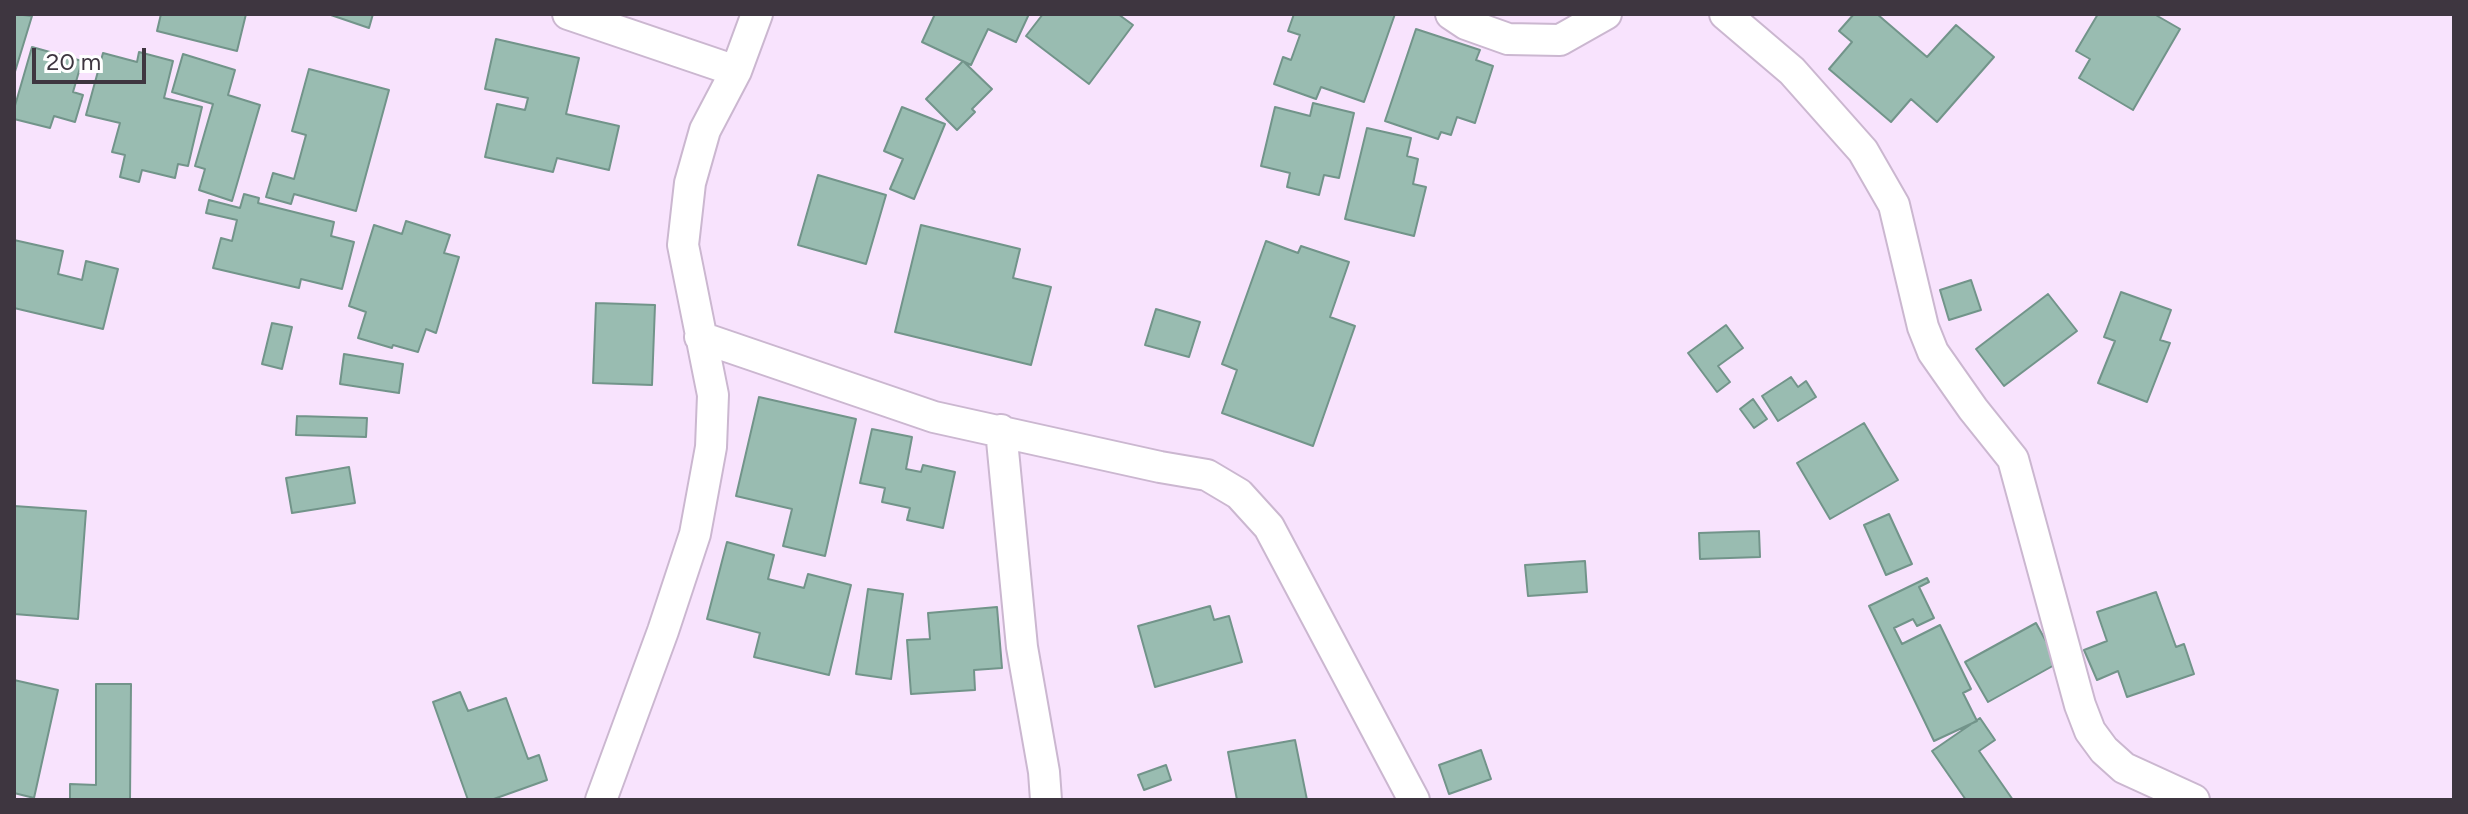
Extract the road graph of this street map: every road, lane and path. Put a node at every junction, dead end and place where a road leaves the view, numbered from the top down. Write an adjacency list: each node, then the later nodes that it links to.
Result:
1 (568, 14): 6 (street)
2 (757, 14): 6 (street)
3 (1451, 14): 4 (street)
4 (1606, 14)
5 (1725, 14): 12 (street)
6 (736, 71): 7 (street)
7 (700, 337): 8 (street); 9 (street)
8 (1001, 430): 10 (street); 11 (street)
9 (601, 800)
10 (1046, 800)
11 (1414, 800)
12 (2194, 800)

